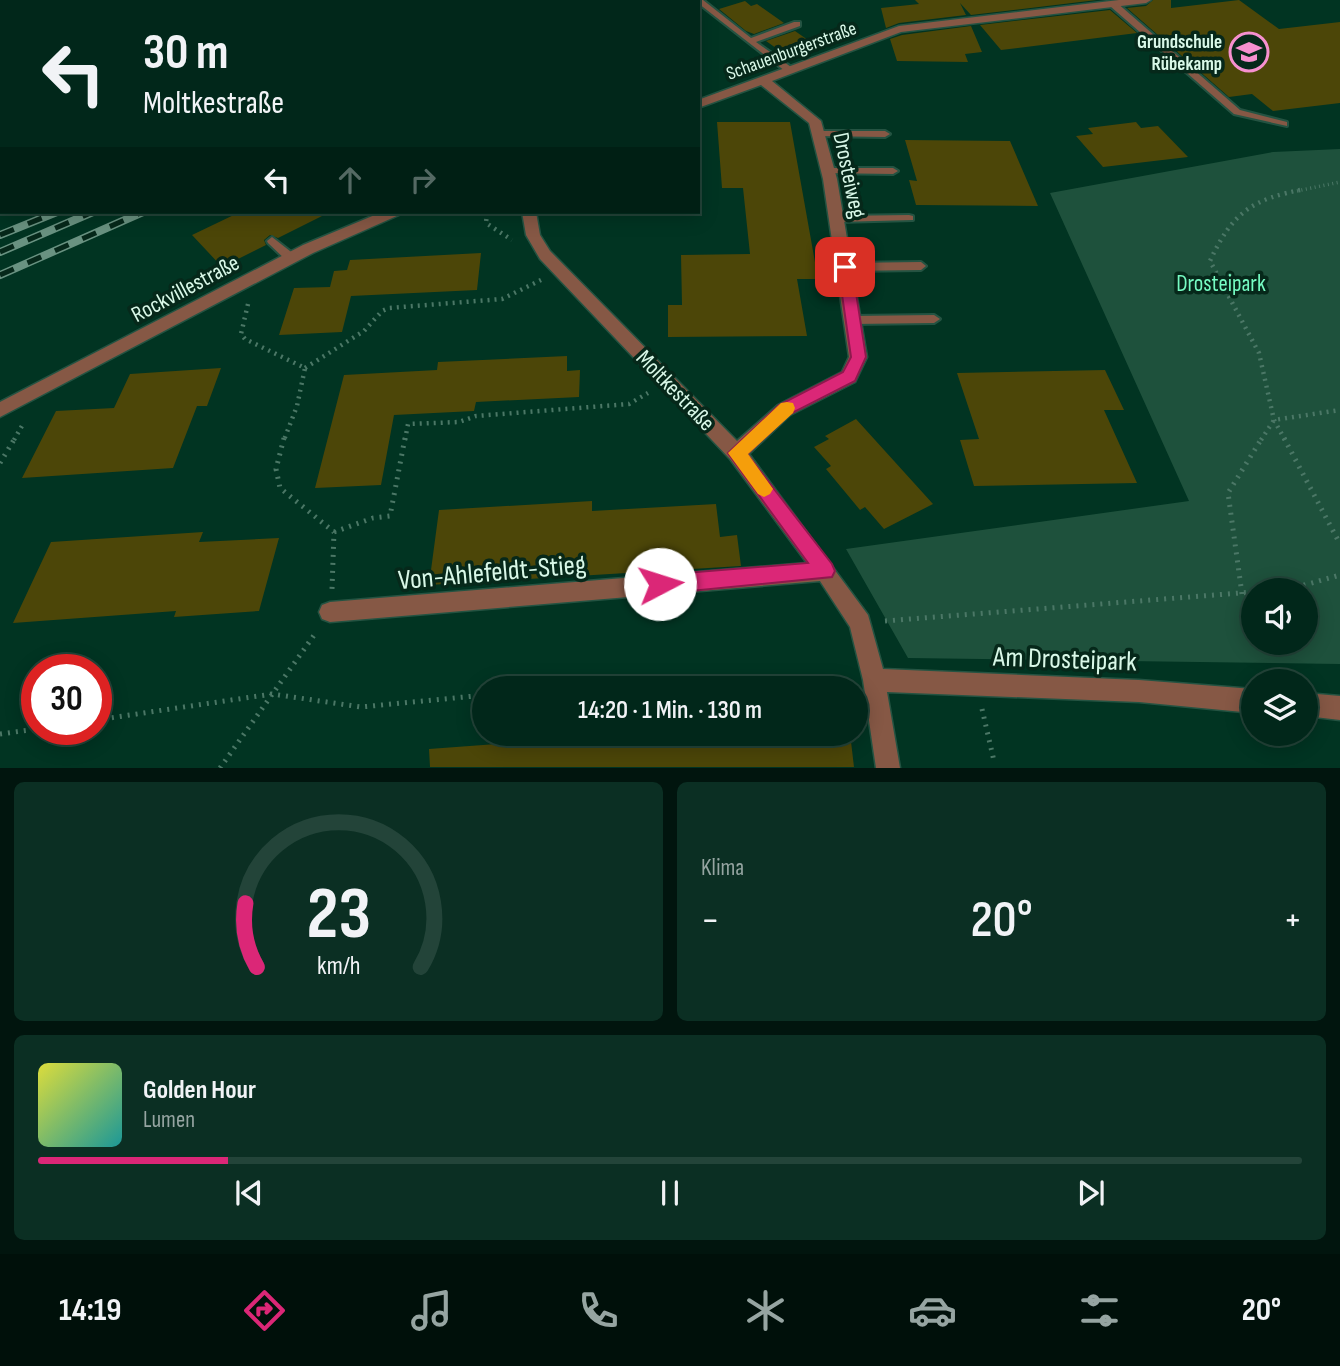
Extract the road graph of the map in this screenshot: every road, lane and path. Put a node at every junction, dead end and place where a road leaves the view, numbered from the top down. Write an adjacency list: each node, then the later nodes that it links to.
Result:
1 (1146, 0): 3 (street, Schauenburgerstraße)
2 (700, 2): 5 (lane)
3 (1113, 4): 6 (street, Schauenburgerstraße); 9 (lane)
4 (797, 24): 5 (lane)
5 (750, 41): 6 (lane)
6 (788, 69): 7 (street, Schauenburgerstraße)
7 (762, 79): 8 (street, Schauenburgerstraße); 10 (street, Drosteiweg)
8 (700, 103)
9 (1284, 124)
10 (818, 134): 11 (lane); 12 (street, Drosteiweg)
11 (884, 134)
12 (828, 171): 13 (lane); 18 (street, Drosteiweg)
13 (893, 171)
14 (1340, 182): 32 (path)
15 (387, 214): 20 (street, Rockvillestraße)
16 (529, 214): 23 (street, Moltkestraße)
17 (909, 218): 18 (lane)
18 (837, 219): 22 (street, Drosteiweg)
19 (272, 241): 20 (lane)
20 (291, 258): 24 (street, Rockvillestraße)
21 (921, 266): 22 (lane)
22 (845, 267): 26 (street, Drosteiweg)
23 (560, 270): 27 (path); 28 (street, Moltkestraße)
24 (245, 283): 27 (path); 29 (street, Rockvillestraße)
25 (934, 319): 26 (lane)
26 (852, 320): 33 (street, Drosteiweg)
27 (305, 368): 35 (path)
28 (668, 382): 33 (street, Moltkestraße); 35 (path)
29 (18, 401): 30 (street, Rockvillestraße); 34 (path)
30 (0, 410)
31 (1340, 410): 32 (path)
32 (1274, 420): 36 (path); 40 (path)
33 (737, 453): 37 (street, Moltkestraße)
34 (0, 463)
35 (334, 532): 41 (path)
36 (1340, 544)
37 (825, 571): 41 (street, Von-Ahlefeldt-Stieg); 42 (street, Moltkestraße)
38 (1340, 575): 39 (path)
39 (1318, 581)
40 (1241, 594): 42 (path)
41 (331, 612): 46 (path)
42 (860, 622): 44 (street, Moltkestraße)
43 (868, 680): 44 (path)
44 (874, 680): 45 (street, Am Drosteipark); 56 (street, Moltkestraße)
45 (977, 684): 48 (street, Am Drosteipark); 54 (path)
46 (272, 694): 47 (path); 51 (path); 55 (path)
47 (472, 696)
48 (1241, 700)
49 (1318, 706): 50 (street)
50 (1340, 708)
51 (112, 718)
52 (21, 731): 53 (path)
53 (0, 734)
54 (993, 761)
55 (220, 768)
56 (888, 768)

